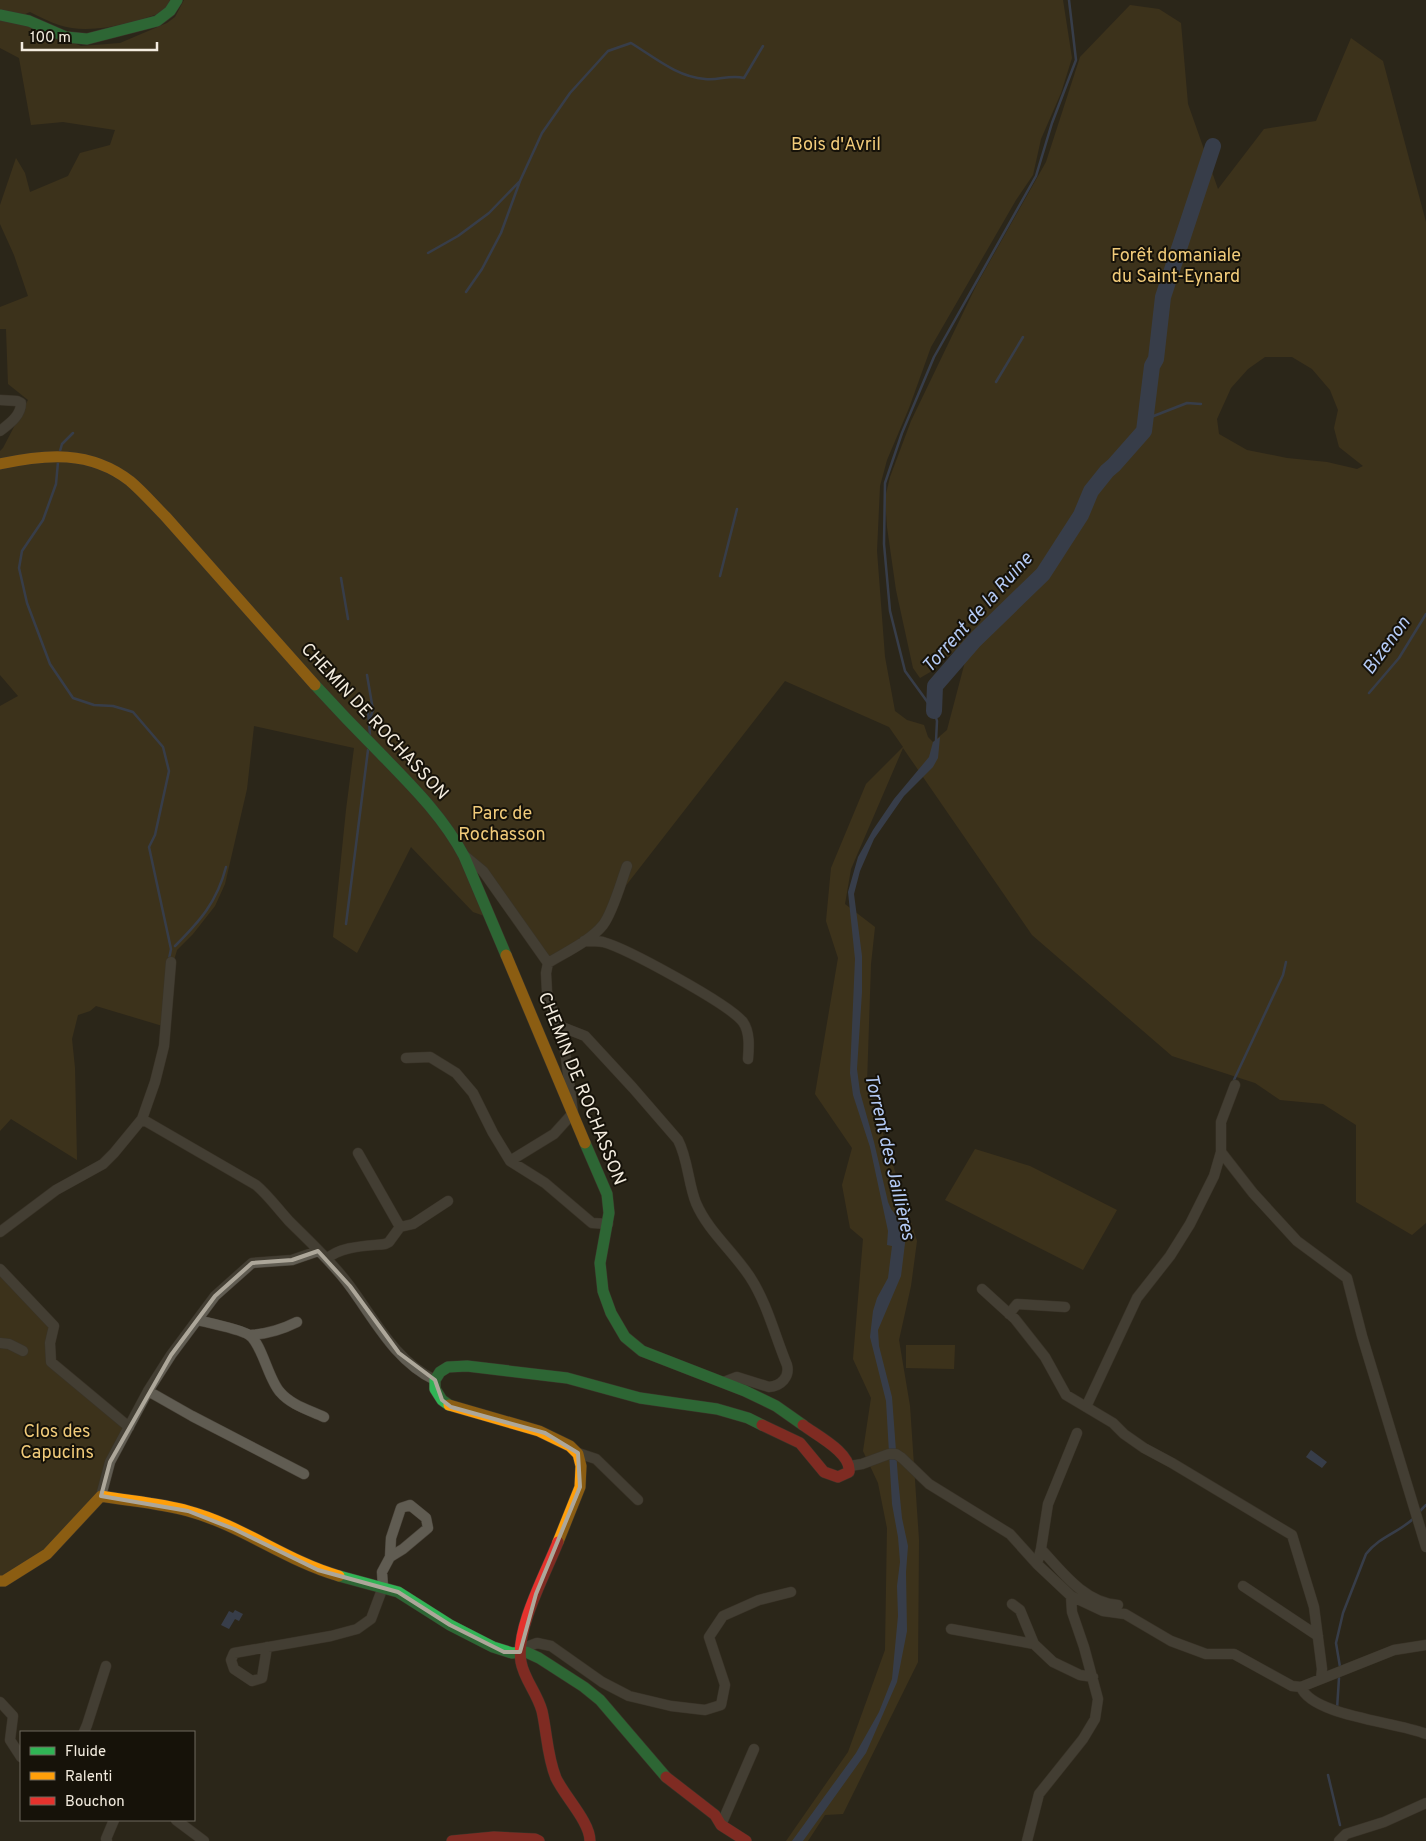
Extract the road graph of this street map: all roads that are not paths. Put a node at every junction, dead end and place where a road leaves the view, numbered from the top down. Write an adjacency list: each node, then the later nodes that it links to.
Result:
1 (177, 0): 2 (street)
2 (0, 15)
3 (0, 400): 4 (street)
4 (0, 431)
5 (0, 464): 6 (street, CHEMIN DE ROCHASSON)
6 (464, 856): 10 (street); 15 (street, CHEMIN DE ROCHASSON)
7 (627, 866): 8 (street)
8 (584, 941): 10 (street); 13 (street)
9 (171, 962): 16 (street)
10 (548, 963): 11 (street)
11 (562, 1027): 15 (street); 36 (street)
12 (406, 1058): 19 (street)
13 (748, 1059)
14 (1235, 1085): 17 (street)
15 (573, 1113): 19 (street); 21 (street, CHEMIN DE ROCHASSON)
16 (142, 1119): 23 (street); 24 (street)
17 (1221, 1152): 38 (street); 47 (street)
18 (358, 1153): 22 (street)
19 (510, 1161): 21 (street)
20 (448, 1201): 22 (street)
21 (608, 1224): 36 (street, CHEMIN DE ROCHASSON)
22 (400, 1227): 25 (street)
23 (0, 1232)
24 (318, 1251): 25 (street); 30 (street)
25 (327, 1259): 35 (street)
26 (0, 1269): 40 (street)
27 (982, 1289): 29 (street)
28 (1065, 1307): 29 (street)
29 (1010, 1314): 38 (street)
30 (197, 1320): 32 (street); 37 (street)
31 (297, 1322): 32 (street)
32 (250, 1335): 39 (street)
33 (0, 1343): 34 (street)
34 (23, 1351)
35 (435, 1380): 42 (street); 43 (street)
36 (724, 1382): 43 (street, CHEMIN DE ROCHASSON)
37 (148, 1391): 40 (street); 44 (street)
38 (1086, 1407): 60 (street)
39 (324, 1417)
40 (128, 1427): 45 (street)
41 (1077, 1433): 48 (street)
42 (578, 1453): 46 (street); 64 (street)
43 (850, 1466): 50 (street)
44 (304, 1474)
45 (101, 1496): 51 (street); 53 (street)
46 (638, 1500)
47 (1426, 1547)
48 (1041, 1549): 50 (street); 58 (street)
49 (390, 1557): 49 (street); 53 (street)
50 (1036, 1564): 56 (street)
51 (2, 1581): 55 (street)
52 (1243, 1586): 60 (street)
53 (382, 1587): 63 (street); 64 (street)
54 (791, 1592): 64 (street)
55 (0, 1593)
56 (1071, 1596): 66 (street); 68 (street)
57 (1012, 1604): 61 (street)
58 (1118, 1605)
59 (951, 1629): 61 (street)
60 (1318, 1636): 67 (street)
61 (1034, 1644): 66 (street)
62 (1426, 1645): 67 (street)
63 (267, 1647)
64 (520, 1651): 77 (street); 82 (street)
65 (106, 1666): 70 (street)
66 (1093, 1677): 84 (street)
67 (1321, 1679): 68 (street)
68 (1301, 1687): 71 (street)
69 (0, 1702): 73 (street)
70 (85, 1731)
71 (1426, 1734)
72 (754, 1749): 77 (street)
73 (20, 1755)
74 (1426, 1803): 85 (street)
75 (114, 1821): 78 (street)
76 (177, 1821): 79 (street)
77 (721, 1825): 83 (street)
78 (107, 1841)
79 (204, 1841)
80 (452, 1841): 81 (street)
81 (539, 1841)
82 (590, 1841)
83 (746, 1841)
84 (1027, 1841)
85 (1339, 1841)

